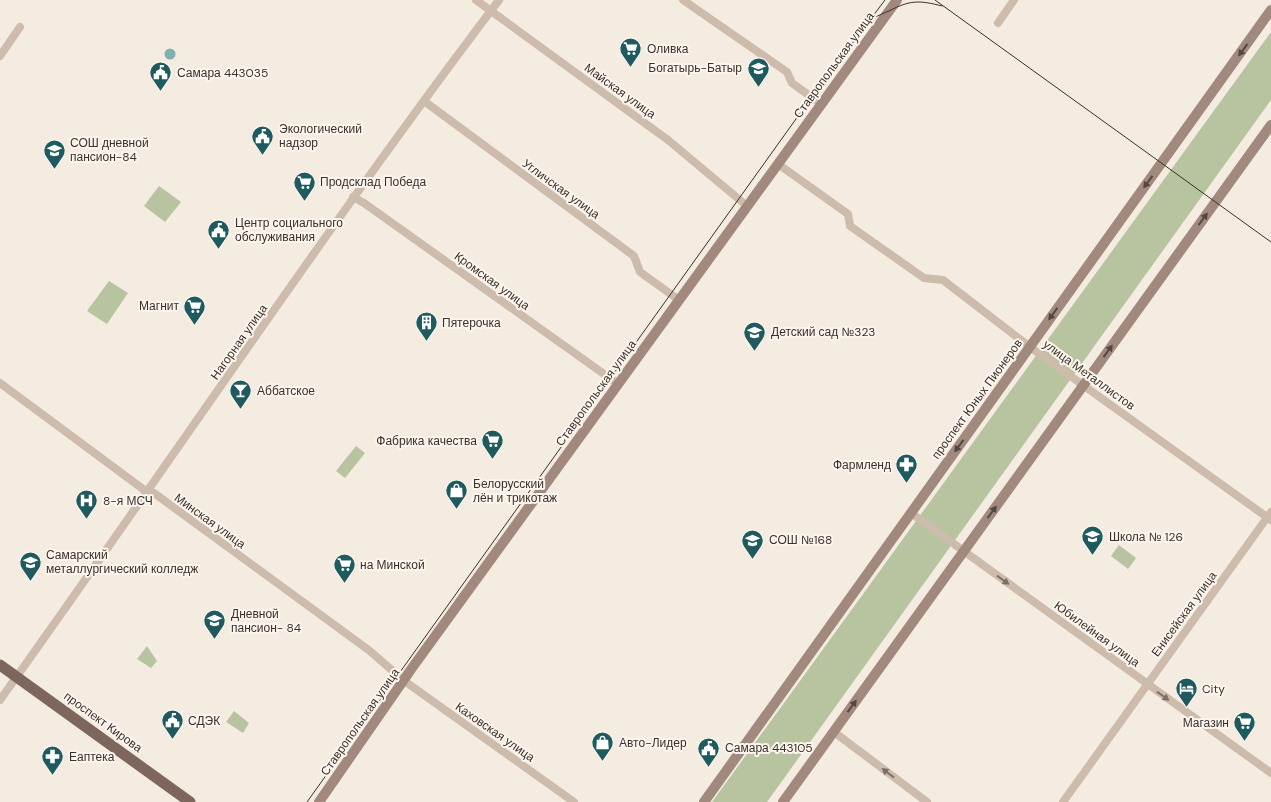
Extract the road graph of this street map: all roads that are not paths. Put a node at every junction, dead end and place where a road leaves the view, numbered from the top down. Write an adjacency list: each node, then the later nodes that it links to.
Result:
1 (476, 0): 6 (street, Майская улица)
2 (498, 0): 6 (street, Нагорная улица)
3 (683, 0): 12 (street)
4 (897, 0): 12 (street, Ставропольская улица)
5 (1014, 0): 8 (street)
6 (491, 10): 11 (street, Нагорная улица); 16 (street, Майская улица)
7 (1271, 10): 18 (street, проспект Юных Пионеров, one-way to 18)
8 (998, 23)
9 (20, 27): 10 (street)
10 (0, 56)
11 (424, 101): 15 (street, Нагорная улица); 17 (street, Угличская улица)
12 (821, 104): 14 (street, Ставропольская улица)
13 (1271, 125): 21 (street, one-way to 13)
14 (778, 164): 16 (street, Ставропольская улица); 18 (street, улица Металлистов)
15 (353, 197): 20 (street, Кромская улица); 22 (street, Нагорная улица)
16 (747, 206): 17 (street, Ставропольская улица)
17 (679, 300): 20 (street, Ставропольская улица)
18 (1030, 347): 21 (street, улица Металлистов); 23 (street, проспект Юных Пионеров, one-way to 23)
19 (0, 383): 22 (street, Минская улица)
20 (618, 384): 28 (street, Ставропольская улица)
21 (1084, 385): 24 (street, улица Металлистов); 25 (street, one-way to 21)
22 (147, 492): 27 (street, Нагорная улица); 28 (street, Минская улица)
23 (911, 513): 25 (street, Юбилейная улица); 36 (street, проспект Юных Пионеров)
24 (1270, 517): 29 (street, Енисейская улица)
25 (964, 551): 29 (street, Юбилейная улица, one-way to 29); 31 (street, one-way to 25)
26 (0, 665): 27 (main road, проспект Кирова)
27 (16, 677): 30 (street, Нагорная улица); 33 (main road, проспект Кирова)
28 (403, 680): 34 (street, Ставропольская улица); 35 (street, Каховская улица)
29 (1147, 684): 32 (street, Юбилейная улица, one-way to 32); 39 (street, Енисейская улица)
30 (0, 700)
31 (834, 732): 37 (street); 38 (street, one-way to 31)
32 (1271, 773)
33 (190, 802)
34 (319, 802)
35 (574, 802)
36 (704, 802)
37 (783, 802)
38 (927, 802)
39 (1062, 802)

